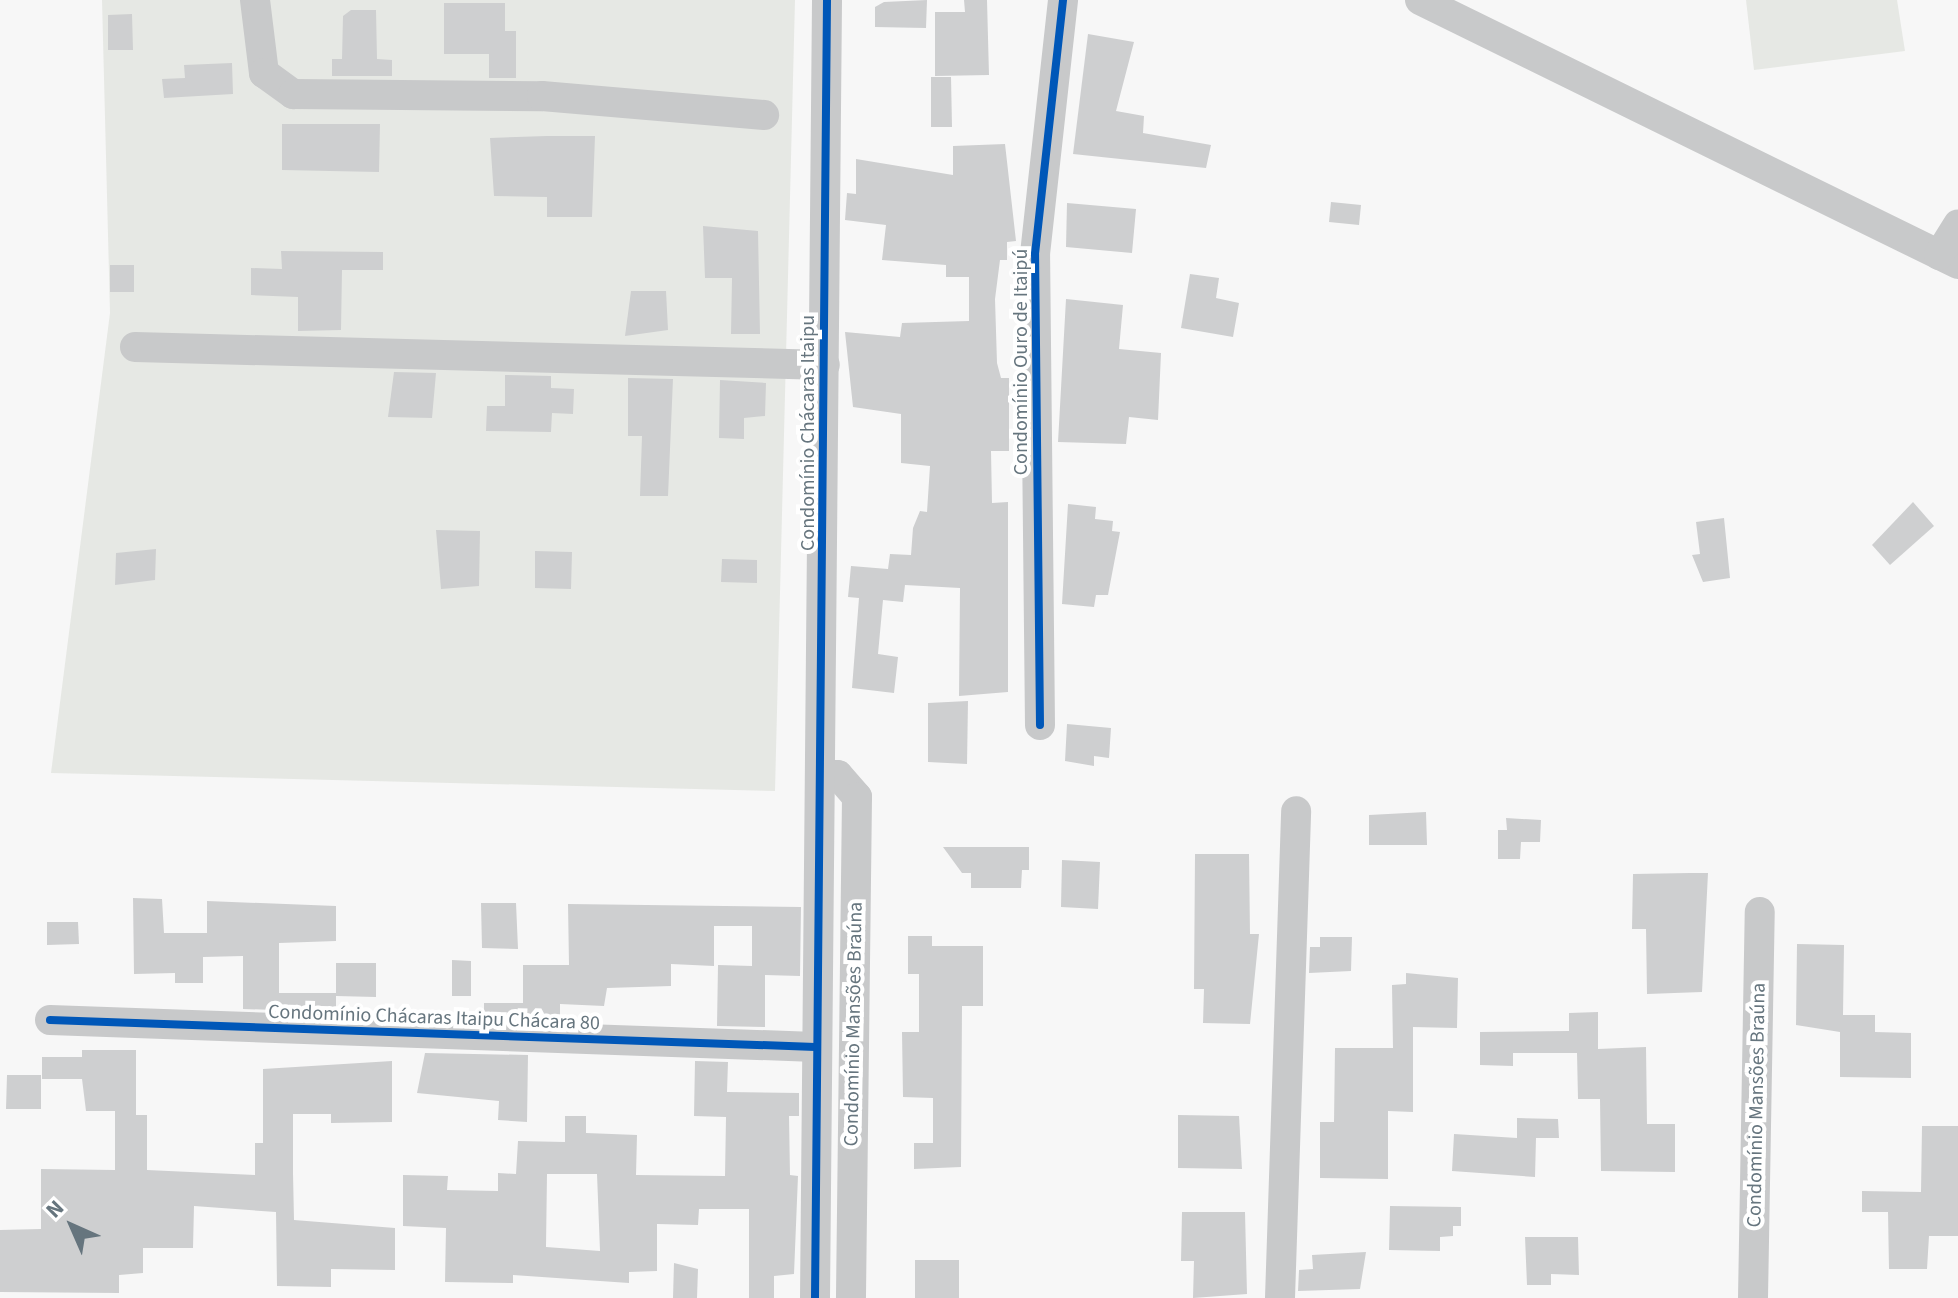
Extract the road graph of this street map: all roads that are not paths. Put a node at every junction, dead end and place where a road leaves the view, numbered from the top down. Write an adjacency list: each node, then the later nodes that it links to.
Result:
1 (255, 0): 5 (street)
2 (827, 0): 9 (street, Condomínio Chácaras Itaipu)
3 (1063, 0): 10 (street, Condomínio Ouro de Itaipú)
4 (1420, 0): 7 (street)
5 (764, 115)
6 (1958, 224): 7 (street)
7 (1949, 260)
8 (135, 347): 9 (street)
9 (825, 365): 11 (street, Condomínio Chácaras Itaipu)
10 (1040, 725)
11 (822, 774): 15 (street, Condomínio Chácaras Itaipu); 17 (street, Condomínio Mansões Braúna)
12 (1296, 811): 18 (street)
13 (1760, 912): 19 (street, Condomínio Mansões Braúna)
14 (50, 1020): 15 (street, Condomínio Chácaras Itaipu Chácara 80)
15 (816, 1047): 16 (street, Condomínio Chácaras Itaipu)
16 (815, 1298)
17 (851, 1298)
18 (1280, 1298)
19 (1753, 1298)

